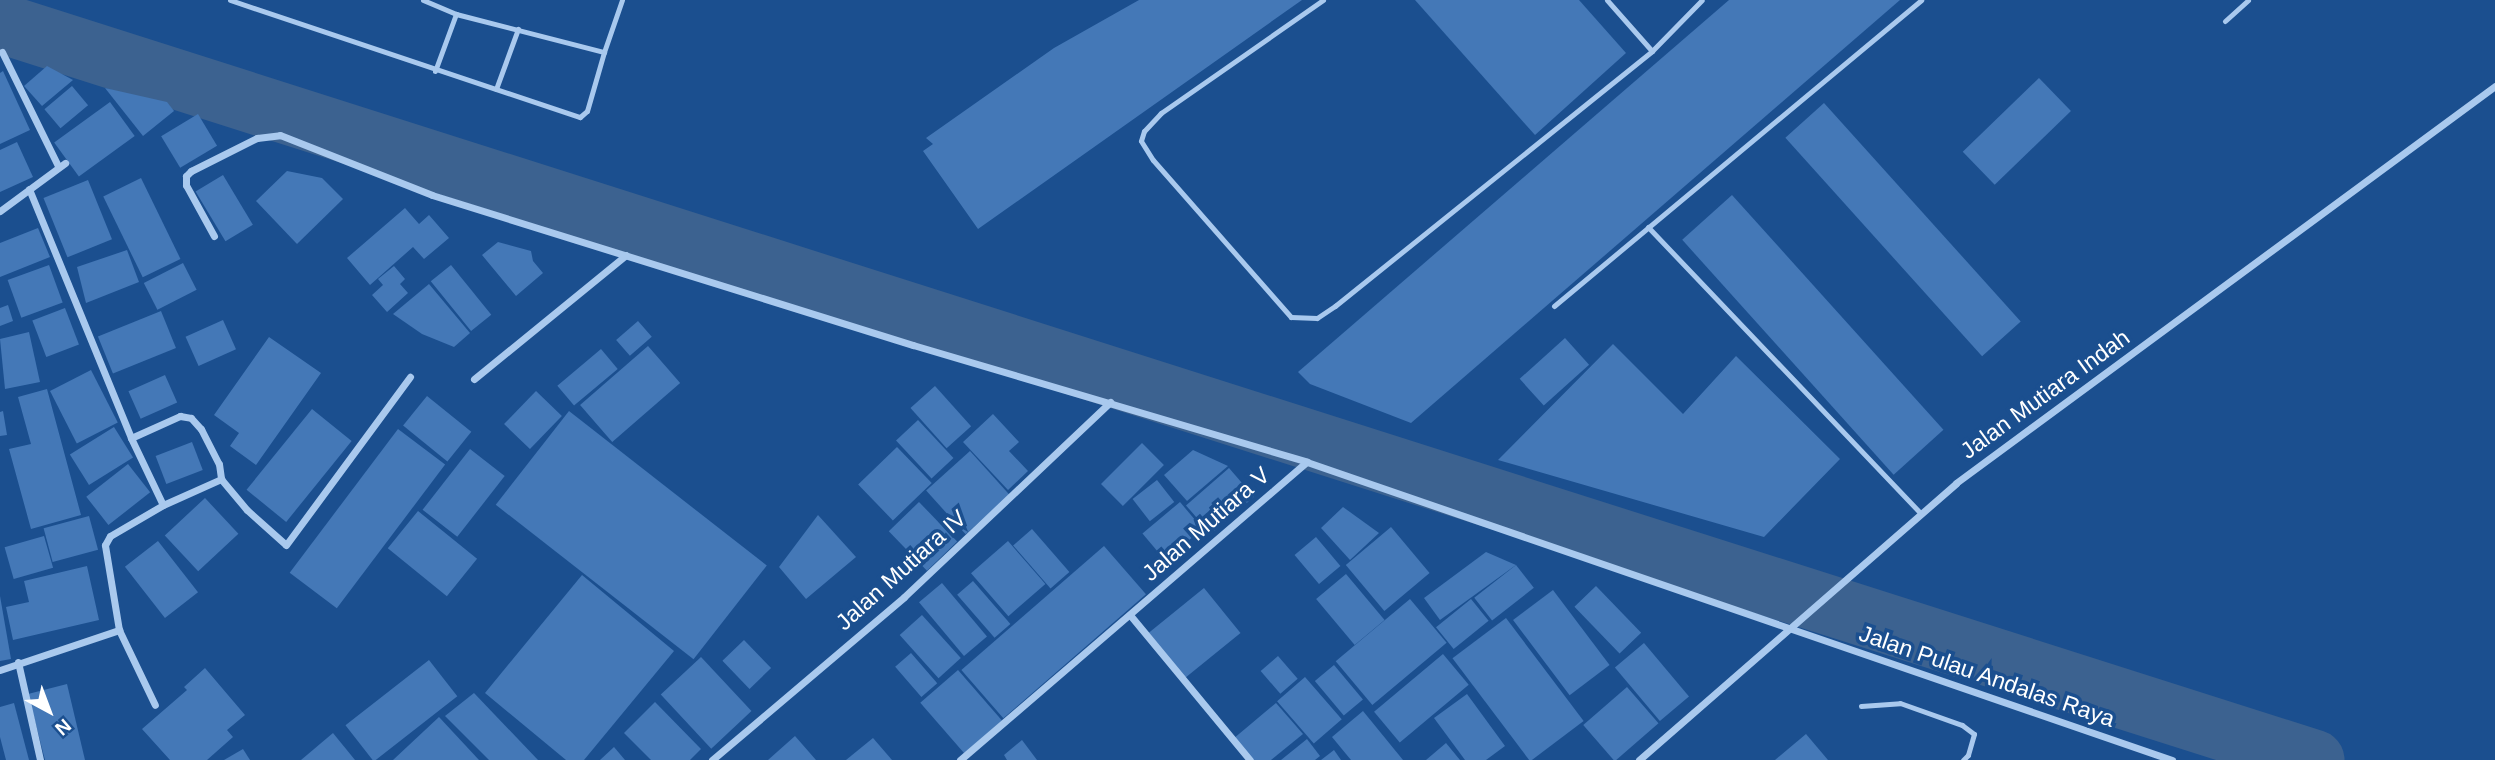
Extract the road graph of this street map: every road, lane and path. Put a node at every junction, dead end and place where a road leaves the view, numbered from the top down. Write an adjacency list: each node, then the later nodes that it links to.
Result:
1 (230, 0): 15 (lane)
2 (423, 0): 9 (lane)
3 (622, 0): 14 (lane)
4 (1324, 0): 12 (lane)
5 (1607, 0): 12 (lane)
6 (1702, 0): 12 (lane)
7 (1921, 0): 20 (lane)
8 (2248, 0): 10 (lane)
9 (456, 14): 11 (lane); 15 (lane)
10 (2225, 21)
11 (518, 29): 14 (lane); 17 (lane)
12 (1652, 51)
13 (2, 52): 18 (street)
14 (604, 52): 17 (lane)
15 (435, 71): 17 (lane)
16 (2495, 86): 31 (street, Jalan Mutiara Indah)
17 (496, 89)
18 (29, 189): 19 (street); 27 (street)
19 (0, 211)
20 (1648, 227): 23 (lane); 31 (lane)
21 (214, 236): 22 (street, Jalan Pulau Andalas Raya)
22 (626, 255): 25 (street); 26 (street, Jalan Pulau Andalas Raya)
23 (1554, 306)
24 (411, 377): 29 (street)
25 (474, 379)
26 (1110, 402): 28 (street, Jalan Pulau Andalas Raya); 40 (street, Jalan Mutiara IV)
27 (131, 438): 29 (street); 30 (street)
28 (1307, 462): 32 (street, Jalan Mutiara V); 33 (street, Jalan Pulau Andalas Raya)
29 (221, 479): 30 (street)
30 (163, 505): 34 (street)
31 (1921, 514): 33 (street, Jalan Mutiara Indah)
32 (1130, 615): 41 (street, Jalan Mutiara V); 42 (street)
33 (1789, 626): 43 (street, Jalan Mutiara Indah); 45 (street, Jalan Pulau Andalas Raya)
34 (119, 630): 35 (street); 37 (street)
35 (18, 662): 36 (street); 39 (street)
36 (0, 670)
37 (155, 705)
38 (1861, 706): 44 (lane)
39 (40, 760)
40 (712, 760)
41 (960, 760)
42 (1251, 760)
43 (1639, 760)
44 (1963, 760)
45 (2172, 760)

